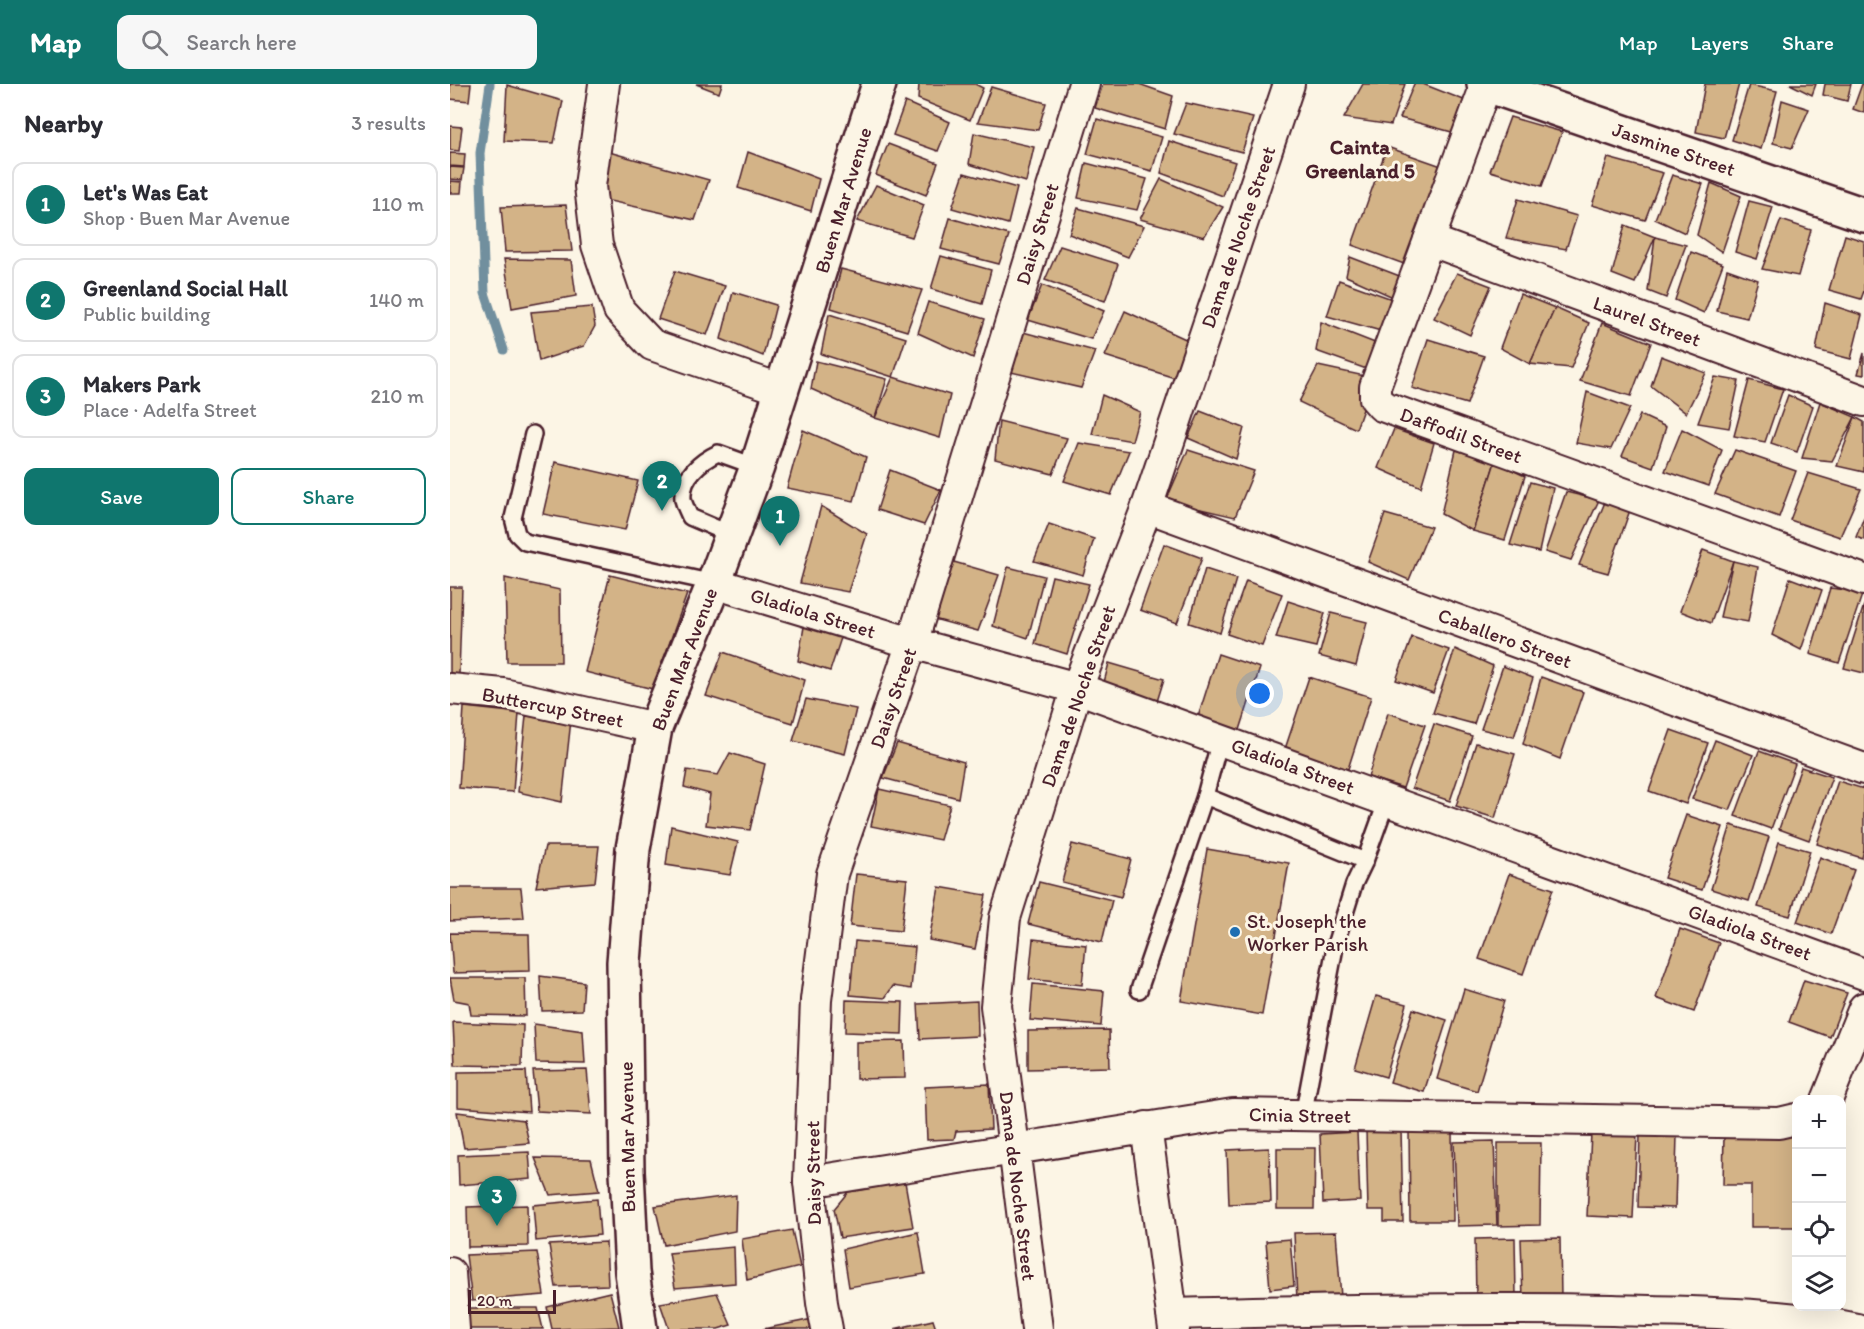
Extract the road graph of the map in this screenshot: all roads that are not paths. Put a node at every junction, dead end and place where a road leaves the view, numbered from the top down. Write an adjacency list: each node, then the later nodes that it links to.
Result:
1 (604, 84): 8 (street)
2 (879, 84): 8 (street, Buen Mar Avenue)
3 (1084, 84): 16 (street, Daisy Street)
4 (1289, 84): 12 (street, Dama de Noche Street)
5 (1485, 84): 6 (street, Jasmine Street); 7 (street, Daffodil Street)
6 (1864, 214)
7 (1429, 240): 9 (street, Laurel Street); 14 (street, Daffodil Street)
8 (783, 390): 11 (street, Buen Mar Avenue)
9 (1864, 401)
10 (533, 434): 15 (lane)
11 (757, 467): 13 (street, Buen Mar Avenue); 13 (lane)
12 (1147, 507): 17 (street, Dama de Noche Street); 21 (street, Caballero Street)
13 (732, 535): 15 (street, Buen Mar Avenue)
14 (1864, 580)
15 (714, 583): 16 (street, Gladiola Street); 19 (street, Buen Mar Avenue)
16 (912, 643): 17 (street, Gladiola Street); 33 (street, Daisy Street)
17 (1077, 688): 20 (street, Gladiola Street); 32 (street, Dama de Noche Street)
18 (450, 689): 19 (street, Buttercup Street)
19 (655, 728): 39 (street, Buen Mar Avenue)
20 (1220, 740): 22 (lane); 23 (street, Gladiola Street)
21 (1864, 769)
22 (1205, 795): 24 (lane); 26 (lane)
23 (1387, 800): 24 (lane); 25 (street, Gladiola Street)
24 (1365, 861): 29 (lane)
25 (1864, 974)
26 (1139, 990)
27 (1864, 1008): 28 (street)
28 (1829, 1095)
29 (1303, 1116): 30 (street, Cinia Street); 31 (street, Cinia Street)
30 (1792, 1120)
31 (1146, 1127): 32 (street, Cinia Street); 37 (street)
32 (1014, 1149): 33 (street, Cinia Street); 41 (street, Dama de Noche Street)
33 (809, 1182): 40 (street, Daisy Street)
34 (450, 1273): 38 (street)
35 (1503, 1318): 36 (street); 42 (street)
36 (1331, 1319): 37 (street)
37 (1173, 1321)
38 (454, 1329)
39 (640, 1329)
40 (827, 1329)
41 (1037, 1329)
42 (1857, 1329)

